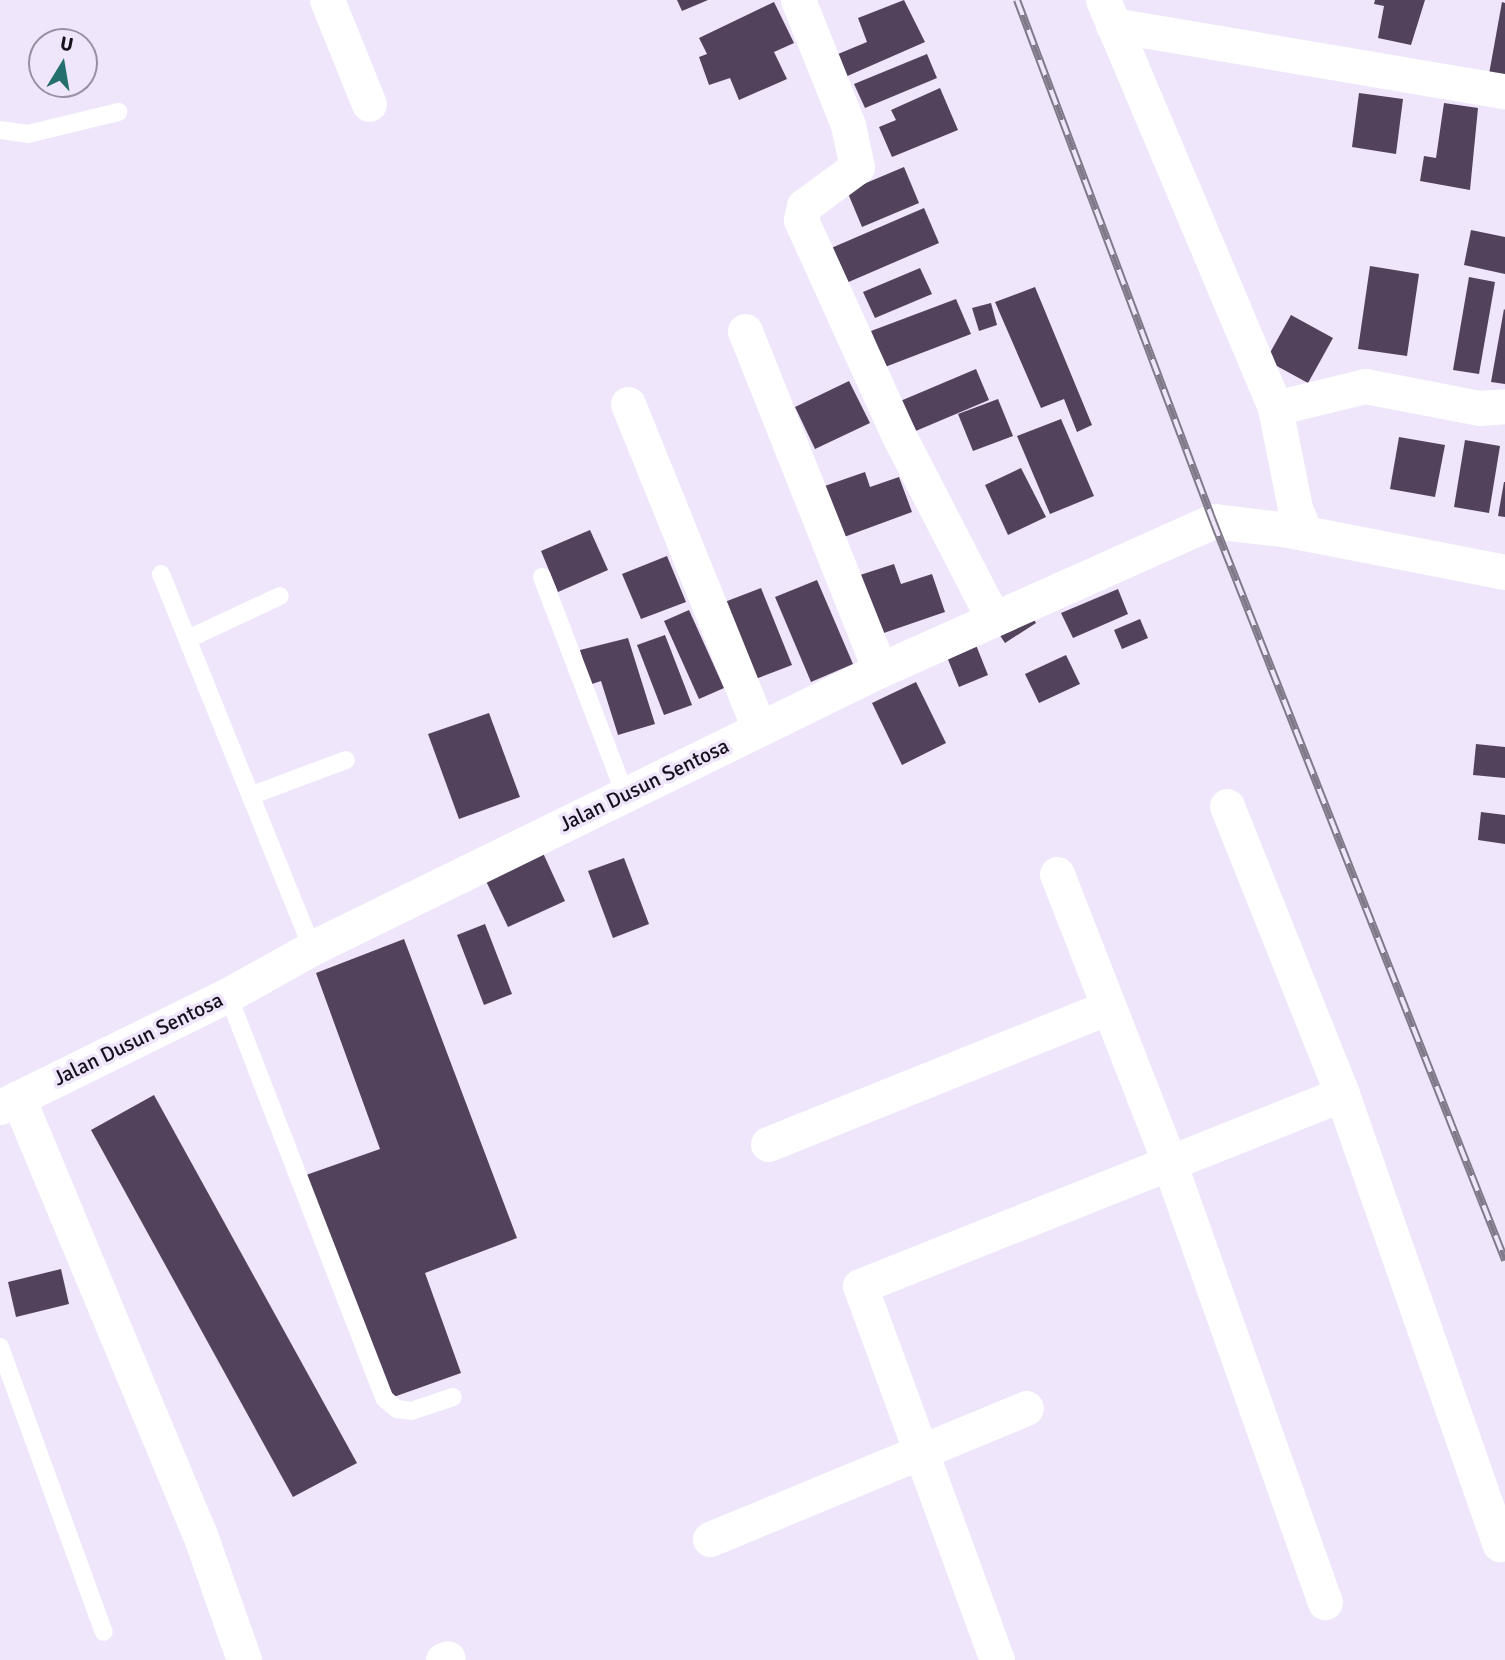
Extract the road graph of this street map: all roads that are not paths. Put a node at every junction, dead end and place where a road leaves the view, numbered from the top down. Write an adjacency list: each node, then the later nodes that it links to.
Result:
1 (327, 0): 5 (street)
2 (798, 0): 17 (street)
3 (1108, 13): 4 (street); 11 (street)
4 (1505, 91)
5 (369, 104)
6 (118, 113): 7 (lane)
7 (0, 130)
8 (745, 331): 19 (street)
9 (628, 404): 20 (street)
10 (1505, 406): 11 (street)
11 (1275, 408): 12 (street)
12 (1305, 533): 13 (street, Jalan Dusun Sentosa); 17 (street, Jalan Dusun Sentosa)
13 (1505, 572)
14 (161, 574): 18 (lane)
15 (542, 577): 22 (lane)
16 (280, 596): 18 (lane)
17 (993, 618): 19 (street, Jalan Dusun Sentosa)
18 (190, 638): 23 (lane)
19 (880, 670): 20 (street, Jalan Dusun Sentosa)
20 (759, 729): 22 (street, Jalan Dusun Sentosa)
21 (346, 760): 23 (lane)
22 (625, 794): 26 (street, Jalan Dusun Sentosa)
23 (252, 795): 26 (lane)
24 (1227, 806): 29 (street)
25 (1057, 874): 28 (street)
26 (312, 948): 27 (street, Jalan Dusun Sentosa)
27 (228, 995): 30 (street, Jalan Dusun Sentosa); 34 (lane)
28 (1109, 1007): 31 (street); 32 (street)
29 (1342, 1094): 32 (street); 38 (street)
30 (9, 1102): 41 (street)
31 (768, 1144)
32 (1169, 1162): 36 (street); 39 (street)
33 (0, 1347): 40 (lane)
34 (453, 1397)
35 (1026, 1408): 36 (street)
36 (918, 1451): 37 (street); 42 (street)
37 (710, 1539)
38 (1500, 1544)
39 (1325, 1602)
40 (104, 1632)
41 (244, 1660)
42 (997, 1660)

